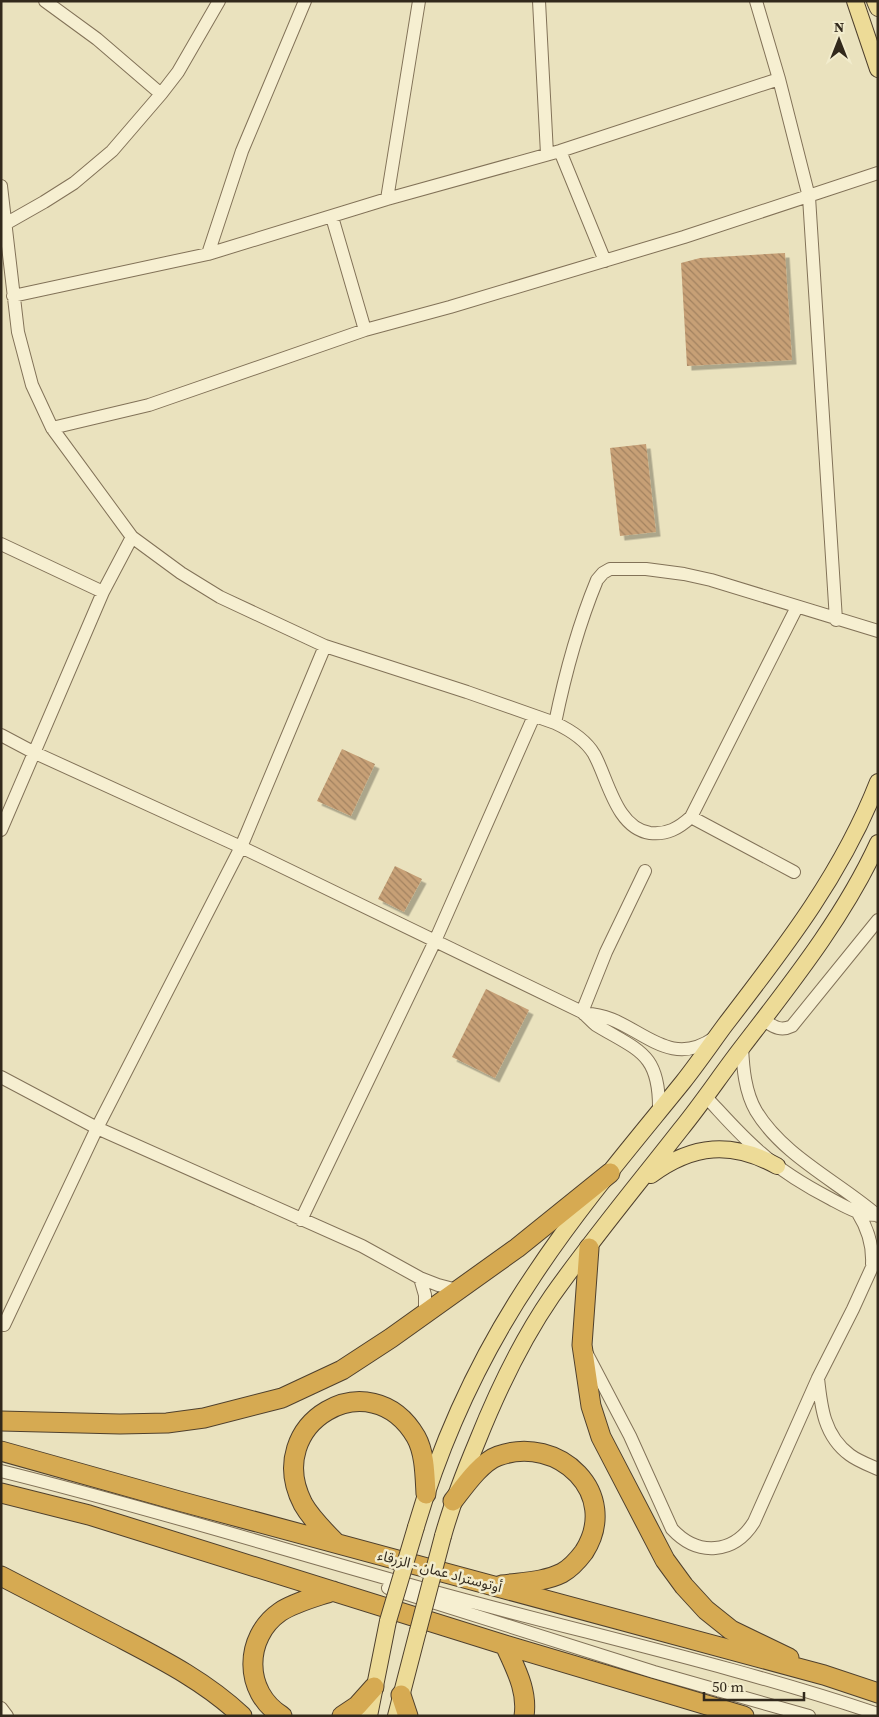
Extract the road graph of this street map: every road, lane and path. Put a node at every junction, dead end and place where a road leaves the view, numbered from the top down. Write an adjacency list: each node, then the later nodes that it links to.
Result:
1 (46, 1): 12 (street)
2 (219, 1): 12 (street)
3 (305, 1): 21 (street)
4 (419, 1): 18 (street)
5 (539, 1): 14 (street)
6 (756, 1): 11 (street)
7 (855, 1): 10 (main road)
8 (875, 1): 9 (main road)
9 (878, 8)
10 (878, 69)
11 (779, 79): 13 (street); 17 (street)
12 (161, 94): 20 (street)
13 (560, 151): 14 (street); 22 (street)
14 (547, 154): 18 (street)
15 (878, 174): 17 (street)
16 (1, 186): 20 (street)
17 (809, 198): 22 (street); 31 (street)
18 (387, 199): 19 (street)
19 (332, 217): 21 (street); 25 (street)
20 (7, 223): 23 (street)
21 (208, 254): 24 (street)
22 (605, 261): 25 (street)
23 (5, 262): 24 (street)
24 (14, 296): 26 (street)
25 (365, 330): 26 (street)
26 (52, 428): 27 (street)
27 (132, 537): 29 (street); 33 (street)
28 (1, 544): 29 (street)
29 (103, 592): 37 (street)
30 (797, 607): 31 (street); 35 (street); 39 (street)
31 (836, 620): 32 (street)
32 (878, 631)
33 (325, 646): 34 (street); 42 (street)
34 (534, 716): 35 (street); 46 (street)
35 (555, 723): 39 (street)
36 (1, 735): 37 (street)
37 (33, 752): 40 (street); 42 (street)
38 (878, 782): 49 (main road)
39 (691, 817): 44 (street)
40 (1, 830)
41 (877, 846): 48 (main road)
42 (241, 847): 46 (street); 55 (street)
43 (645, 871): 47 (street)
44 (794, 872)
45 (878, 920): 48 (street)
46 (435, 941): 47 (street); 61 (street)
47 (583, 1013): 49 (street); 54 (street)
48 (763, 1020): 50 (main road)
49 (717, 1036): 52 (main road)
50 (742, 1047): 53 (main road); 60 (street)
51 (1, 1077): 55 (street)
52 (685, 1079): 53 (main road); 54 (main road)
53 (706, 1097): 56 (street); 58 (main road)
54 (659, 1111): 57 (main road)
55 (96, 1128): 61 (street); 68 (street)
56 (777, 1166): 58 (main road); 59 (street)
57 (610, 1173): 66 (highway); 77 (main road)
58 (633, 1188): 62 (main road)
59 (858, 1213): 60 (street); 64 (street)
60 (878, 1216)
61 (301, 1220): 65 (street)
62 (589, 1248): 69 (highway); 78 (main road)
63 (878, 1254): 64 (street)
64 (875, 1266): 70 (street)
65 (420, 1278): 66 (street); 67 (street)
66 (458, 1290): 67 (highway)
67 (425, 1313): 71 (highway)
68 (4, 1325)
69 (582, 1345): 70 (street); 84 (highway)
70 (818, 1378): 73 (street)
71 (1, 1421)
72 (1, 1451): 79 (highway, أوتوستراد عمان - الزرقاء)
73 (878, 1469)
74 (1, 1471): 89 (street)
75 (1, 1478): 99 (street)
76 (1, 1493): 82 (highway)
77 (426, 1494): 79 (highway); 85 (main road, bridge)
78 (453, 1501): 81 (highway); 87 (main road, bridge)
79 (336, 1543): 81 (highway, أوتوستراد عمان - الزرقاء)
80 (1, 1576): 91 (highway)
81 (492, 1586): 84 (highway, أوتوستراد عمان - الزرقاء)
82 (333, 1591): 83 (highway); 92 (highway)
83 (505, 1645): 97 (highway); 98 (highway)
84 (824, 1675): 86 (highway, أوتوستراد عمان - الزرقاء)
85 (374, 1688): 93 (highway); 94 (main road)
86 (878, 1693)
87 (401, 1695): 95 (main road); 96 (highway)
88 (1, 1708): 90 (street)
89 (878, 1714)
90 (7, 1716)
91 (242, 1716)
92 (282, 1716)
93 (342, 1716)
94 (369, 1716)
95 (396, 1716)
96 (408, 1716)
97 (524, 1716)
98 (744, 1716)
99 (809, 1716)

